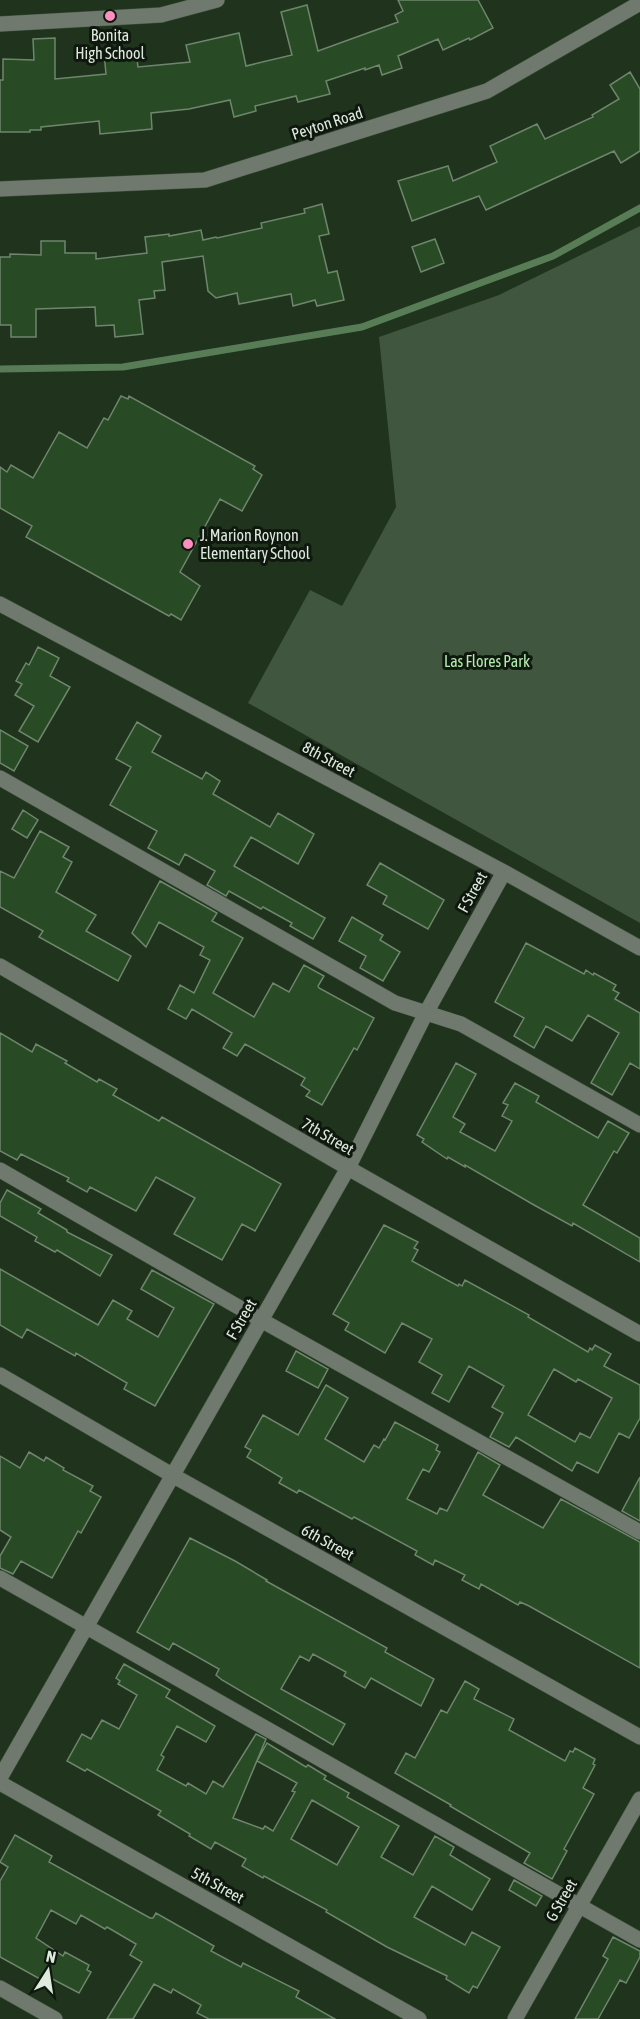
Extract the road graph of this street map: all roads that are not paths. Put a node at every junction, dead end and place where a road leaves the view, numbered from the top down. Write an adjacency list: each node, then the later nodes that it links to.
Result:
1 (217, 0): 3 (street)
2 (640, 3): 4 (street, Peyton Road)
3 (0, 24)
4 (0, 189)
5 (1, 606): 7 (street, 8th Street)
6 (0, 778): 10 (street)
7 (504, 872): 8 (street, 8th Street); 10 (street, F Street)
8 (640, 948)
9 (0, 966): 12 (street, 7th Street)
10 (426, 1013): 11 (street); 12 (street, F Street)
11 (640, 1125)
12 (348, 1168): 14 (street, F Street); 15 (street, 7th Street)
13 (0, 1170): 14 (street)
14 (261, 1320): 17 (street, F Street); 18 (street)
15 (640, 1334)
16 (0, 1375): 17 (street, 6th Street)
17 (172, 1475): 20 (street, F Street); 21 (street, 6th Street)
18 (640, 1532)
19 (0, 1578): 20 (street)
20 (86, 1627): 22 (street, F Street); 25 (street)
21 (640, 1737)
22 (0, 1778)
23 (0, 1783): 29 (street, 5th Street)
24 (640, 1799): 25 (street, G Street)
25 (579, 1906): 26 (street); 30 (street, G Street)
26 (640, 1940)
27 (0, 1988): 28 (street)
28 (56, 2019)
29 (419, 2019)
30 (515, 2019)

